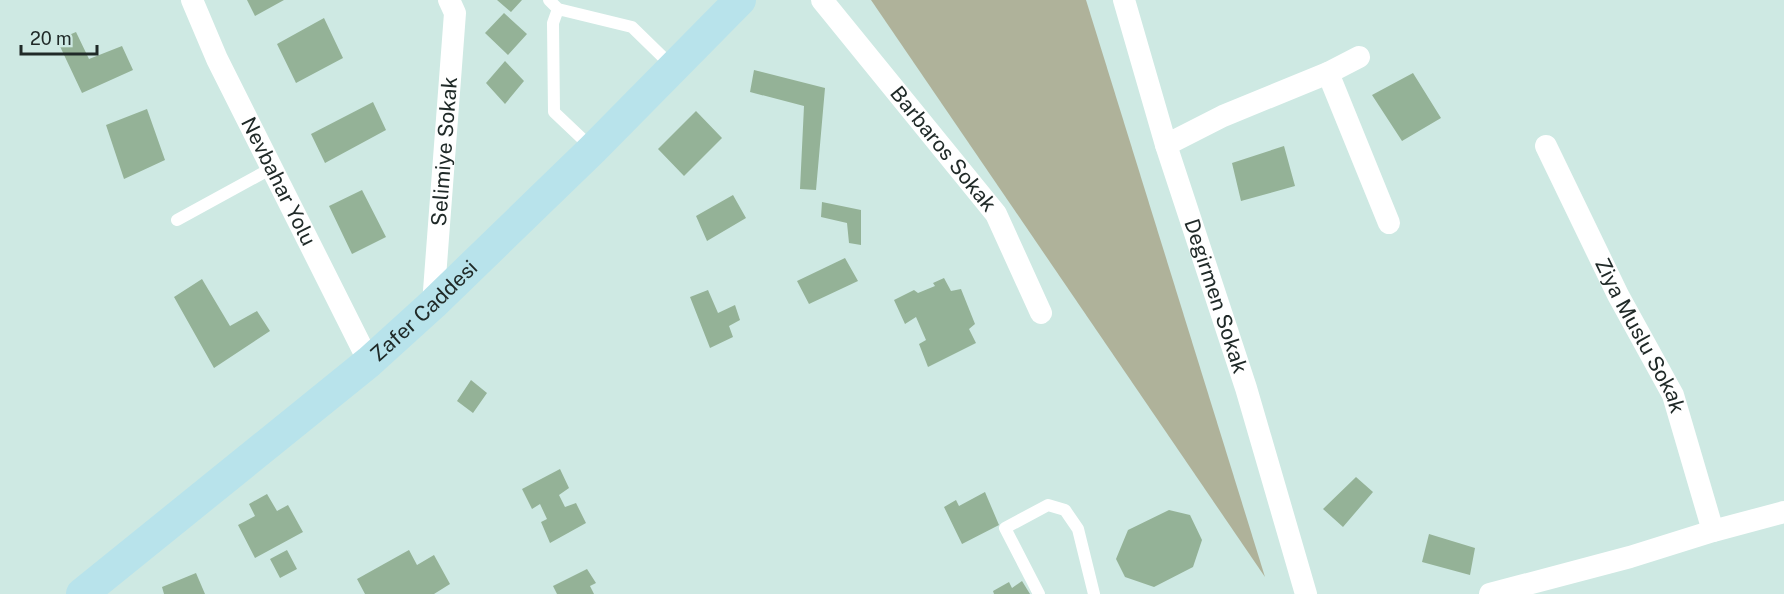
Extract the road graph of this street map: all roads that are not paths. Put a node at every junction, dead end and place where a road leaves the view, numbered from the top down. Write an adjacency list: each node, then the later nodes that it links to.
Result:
1 (192, 0): 13 (street, Nevbahar Yolu)
2 (449, 0): 16 (street, Selimiye Sokak)
3 (740, 0): 8 (street, Zafer Caddesi)
4 (822, 0): 17 (street, Barbaros Sokak)
5 (1124, 0): 10 (street, Degirmen Sokak)
6 (554, 4): 8 (lane); 12 (lane)
7 (1359, 57): 9 (street)
8 (674, 68): 12 (street, Zafer Caddesi)
9 (1328, 73): 10 (street); 15 (street)
10 (1166, 145): 24 (street, Degirmen Sokak)
11 (1546, 146): 20 (street, Ziya Muslu Sokak)
12 (593, 149): 16 (street, Zafer Caddesi)
13 (272, 168): 14 (lane); 18 (street, Nevbahar Yolu)
14 (177, 220)
15 (1389, 223)
16 (433, 304): 18 (street, Zafer Caddesi)
17 (1041, 313)
18 (369, 362): 21 (street, Zafer Caddesi)
19 (1784, 512): 20 (street)
20 (1713, 531): 25 (street)
21 (81, 594)
22 (1040, 594): 23 (lane)
23 (1094, 594)
24 (1306, 594)
25 (1490, 594)

